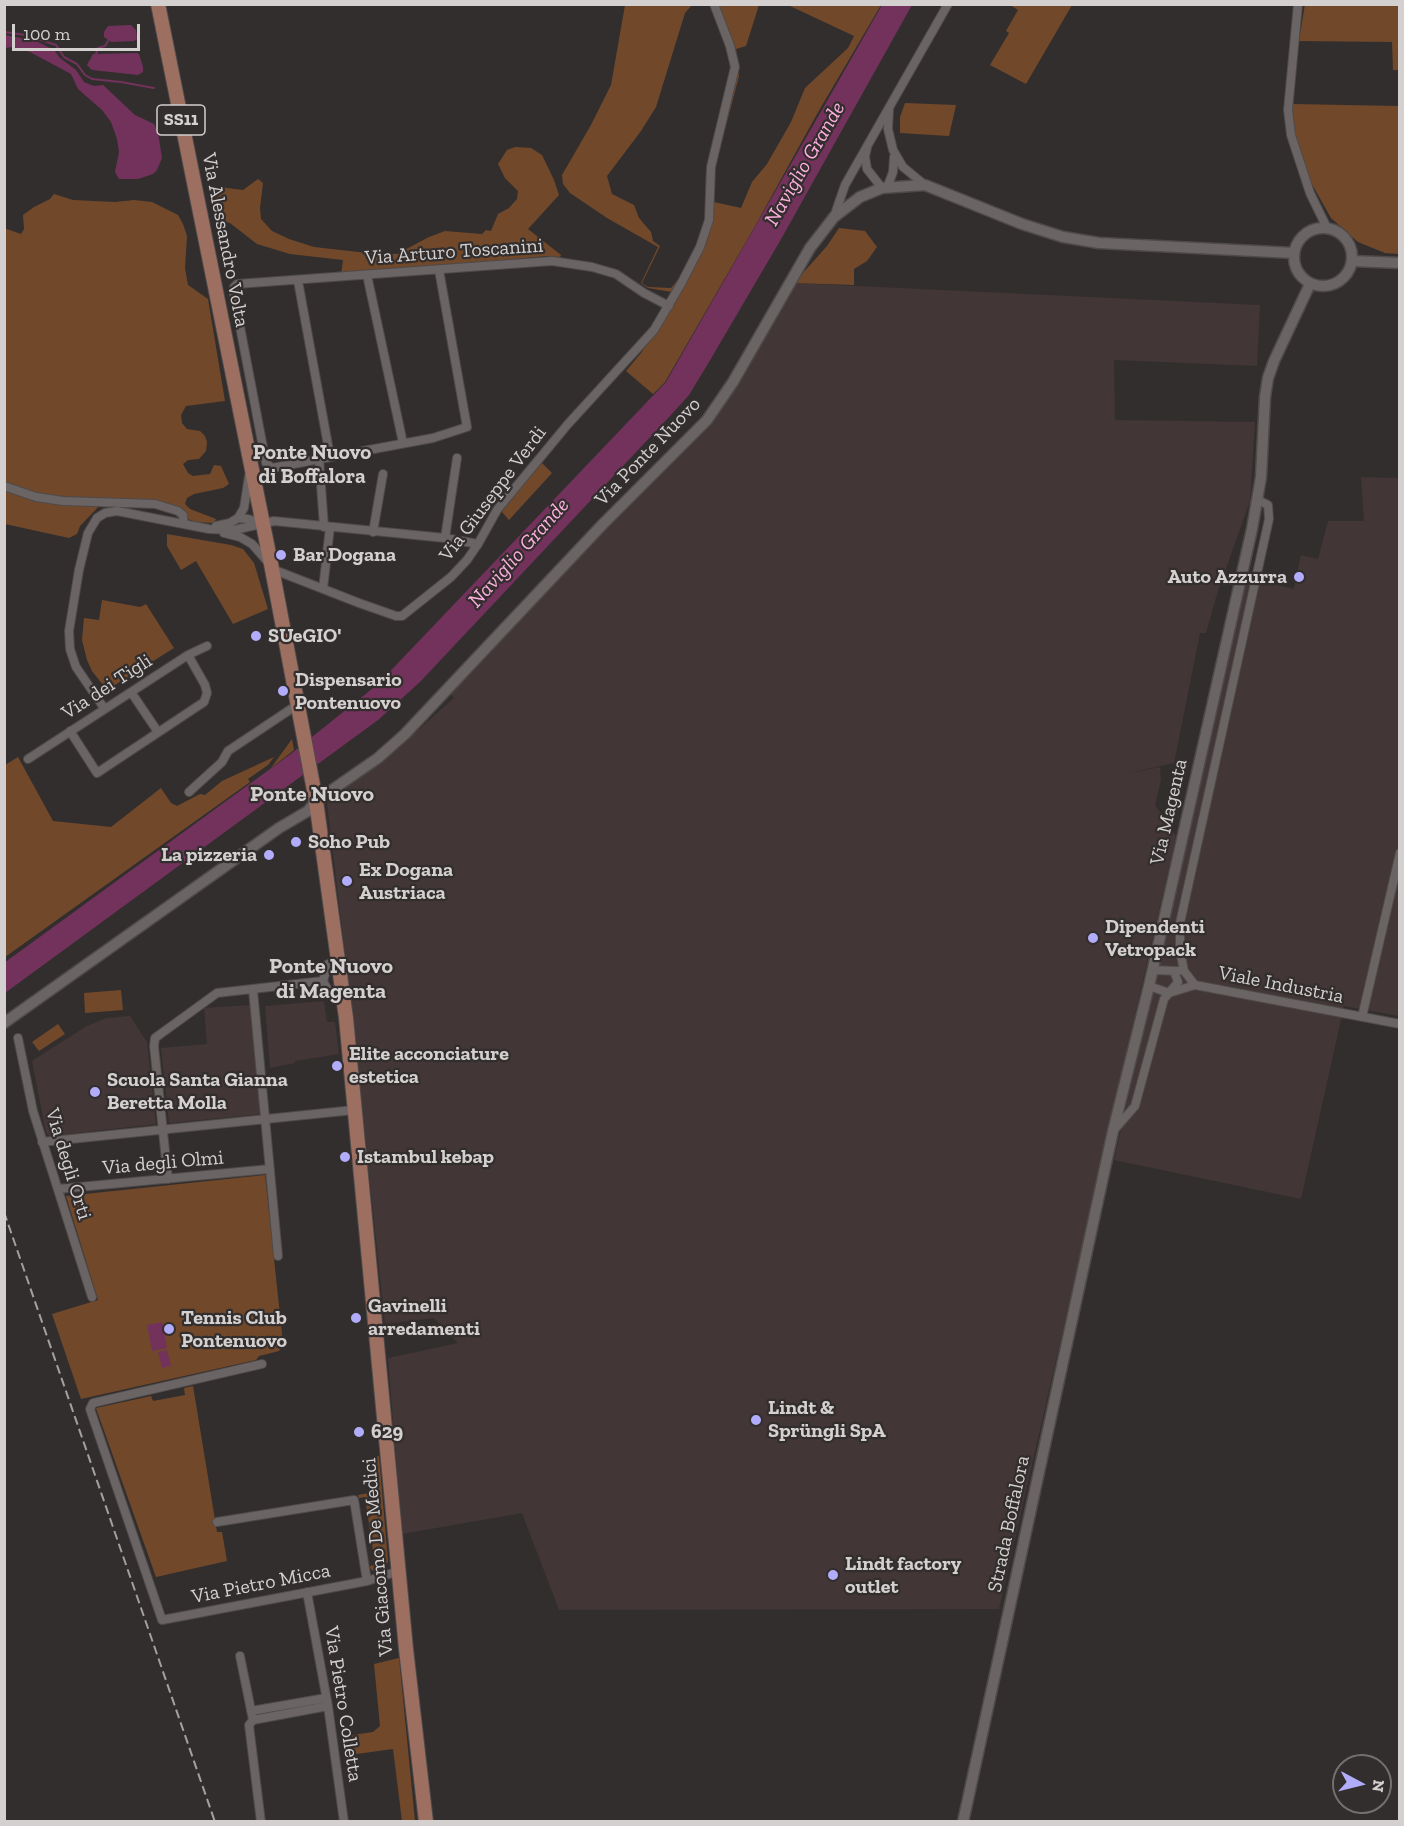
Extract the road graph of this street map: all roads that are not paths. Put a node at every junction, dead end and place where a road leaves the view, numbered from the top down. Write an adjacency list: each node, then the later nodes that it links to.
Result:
1 (158, 4): 22 (main road, Via Alessandro Volta / SS11)
2 (714, 4): 20 (street, Via Giuseppe Verdi)
3 (948, 4): 5 (street, Via Ponte Nuovo)
4 (1298, 4): 11 (street)
5 (890, 107): 6 (street, Via Ponte Nuovo); 7 (street, Via Ponte Nuovo)
6 (868, 142): 9 (street); 10 (street, Via Ponte Nuovo)
7 (893, 150): 8 (street, Via Ponte Nuovo); 9 (street, Via Ponte Nuovo)
8 (925, 185): 9 (street, Via Ponte Nuovo); 12 (street)
9 (884, 188): 10 (street, Via Ponte Nuovo)
10 (834, 217): 50 (street, Via Ponte Nuovo)
11 (1327, 228): 12 (street); 13 (street)
12 (1294, 254): 18 (street)
13 (1353, 261): 14 (street); 18 (street)
14 (1400, 263)
15 (439, 270): 16 (street, Via Arturo Toscanini); 20 (street, Via Arturo Toscanini); 23 (street)
16 (367, 275): 17 (street, Via Arturo Toscanini); 23 (street)
17 (298, 281): 19 (street, Via Arturo Toscanini); 24 (street)
18 (1310, 284): 30 (street, Via Magenta)
19 (234, 287): 21 (street, Via Alessandro Volta)
20 (669, 306): 38 (street, Via Giuseppe Verdi)
21 (249, 373): 22 (street); 26 (street, Via Alessandro Volta)
22 (232, 377): 25 (main road, Via Alessandro Volta / SS11)
23 (403, 443): 24 (street)
24 (330, 456): 26 (street)
25 (249, 458): 31 (street); 33 (main road, Via Alessandro Volta / SS11)
26 (319, 458): 34 (street)
27 (457, 458): 37 (street)
28 (383, 474): 36 (street)
29 (4, 486): 32 (street)
30 (1258, 500): 53 (street, Via Magenta); 55 (street, Via Magenta)
31 (238, 518): 33 (street); 35 (street)
32 (184, 524): 35 (street); 45 (street)
33 (262, 524): 34 (street); 35 (street); 39 (main road, Via Alessandro Volta / SS11)
34 (327, 527): 36 (street); 40 (street)
35 (209, 528): 39 (street)
36 (373, 532): 37 (street)
37 (445, 538): 38 (street)
38 (478, 544): 40 (street, Via Giuseppe Verdi)
39 (271, 568): 40 (street, Via Giuseppe Verdi); 44 (main road, SS11)
40 (323, 589)
41 (207, 646): 42 (street, Via dei Tigli)
42 (188, 655): 43 (street, Via dei Tigli); 47 (street)
43 (131, 692): 45 (street, Via dei Tigli); 47 (street)
44 (297, 705): 49 (street); 50 (main road, SS11)
45 (104, 708): 46 (street, Via dei Tigli)
46 (70, 731): 47 (street); 48 (street, Via dei Tigli)
47 (158, 732)
48 (28, 759)
49 (189, 792)
50 (314, 795): 52 (main road, Via Giacomo De Medici / SS11); 63 (street, Via Ponte Nuovo)
51 (1400, 853): 62 (street, Viale Industria)
52 (338, 962): 56 (street); 61 (main road, Via Giacomo De Medici / SS11)
53 (1152, 970): 54 (street); 58 (street, Via Magenta)
54 (1174, 970): 55 (street); 60 (street, Via Magenta)
55 (1184, 971): 57 (street, Viale Industria)
56 (323, 981): 59 (street); 61 (street)
57 (1195, 985): 60 (street, Viale Industria); 62 (street, Viale Industria)
58 (1149, 986): 60 (street); 69 (street, Via Magenta)
59 (253, 990): 67 (street); 68 (street)
60 (1169, 993): 69 (street, Via Magenta)
61 (342, 994): 66 (main road, Via Giacomo De Medici / SS11)
62 (1362, 1017): 64 (street, Viale Industria)
63 (4, 1023)
64 (1400, 1024)
65 (18, 1038): 70 (street, Via degli Orti)
66 (354, 1110): 67 (street, Via degli Olmi); 79 (main road, Via Giacomo De Medici / SS11)
67 (266, 1119): 68 (street, Via degli Olmi); 71 (street)
68 (162, 1129): 70 (street, Via degli Olmi); 72 (street)
69 (1113, 1131): 74 (street, Via Magenta)
70 (42, 1142): 73 (street, Via degli Orti)
71 (270, 1169): 72 (street, Via degli Olmi); 75 (street)
72 (168, 1179): 73 (street, Via degli Olmi)
73 (58, 1189): 76 (street, Via degli Orti)
74 (1091, 1233): 88 (street, Strada Boffalora)
75 (278, 1256)
76 (93, 1297)
77 (262, 1364): 81 (street, Via Pietro Micca)
78 (217, 1522): 80 (street)
79 (399, 1571): 80 (street, Via Pietro Micca); 87 (main road, Via Giacomo De Medici / SS11)
80 (367, 1581): 81 (street, Via Pietro Micca)
81 (307, 1592): 83 (street, Via Pietro Colletta)
82 (240, 1656): 84 (street)
83 (327, 1702): 84 (street); 86 (street, Via Pietro Colletta)
84 (252, 1716): 85 (street)
85 (261, 1821)
86 (344, 1821)
87 (426, 1821)
88 (963, 1821)

